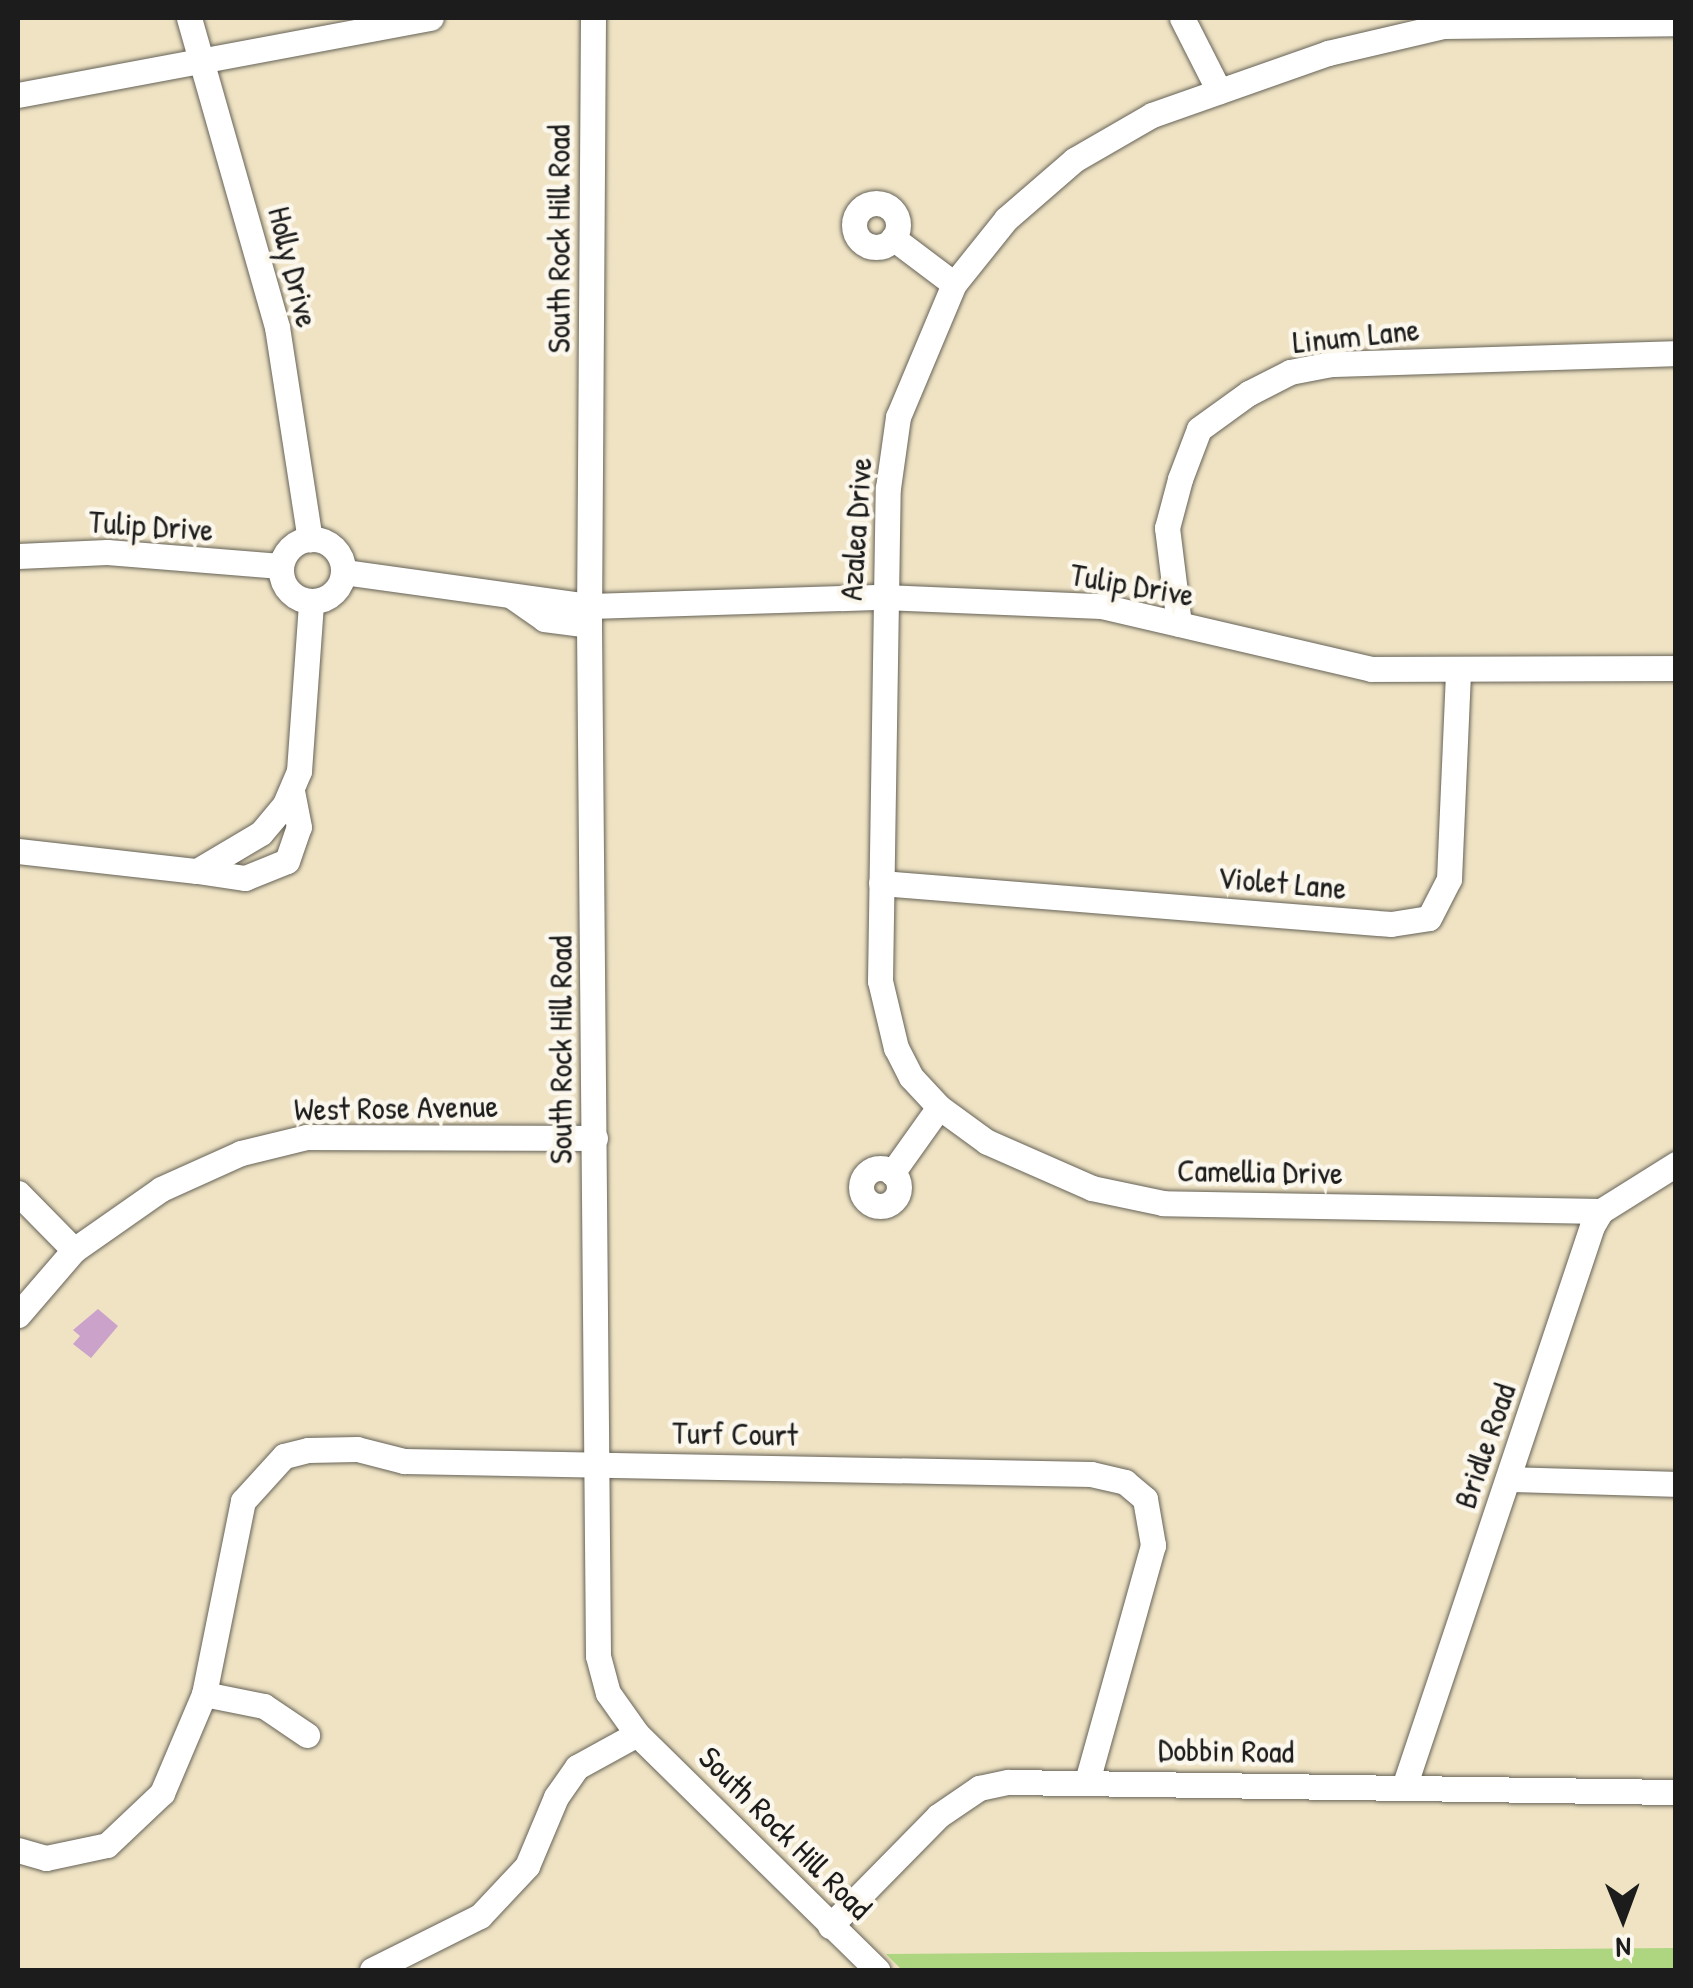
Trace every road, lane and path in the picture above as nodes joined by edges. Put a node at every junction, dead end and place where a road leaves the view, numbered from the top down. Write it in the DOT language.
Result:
graph roads {
  1 [pos="189,18"];
  2 [pos="431,18"];
  3 [pos="593,18"];
  4 [pos="1182,18"];
  5 [pos="1676,23"];
  6 [pos="205,58"];
  7 [pos="1219,91"];
  8 [pos="18,94"];
  9 [pos="894,238"];
  10 [pos="954,284"];
  11 [pos="1676,354"];
  12 [pos="310,539"];
  13 [pos="18,556"];
  14 [pos="280,566"];
  15 [pos="344,572"];
  16 [pos="883,597"];
  17 [pos="311,602"];
  18 [pos="590,616"];
  19 [pos="1179,624"];
  20 [pos="1676,668"];
  21 [pos="1458,674"];
  22 [pos="292,790"];
  23 [pos="18,851"];
  24 [pos="197,871"];
  25 [pos="881,883"];
  26 [pos="939,1108"];
  27 [pos="595,1138"];
  28 [pos="1675,1167"];
  29 [pos="892,1172"];
  30 [pos="18,1193"];
  31 [pos="1601,1211"];
  32 [pos="74,1250"];
  33 [pos="18,1315"];
  34 [pos="593,1464"];
  35 [pos="1508,1478"];
  36 [pos="1676,1484"];
  37 [pos="204,1694"];
  38 [pos="637,1734"];
  39 [pos="307,1735"];
  40 [pos="1087,1782"];
  41 [pos="1404,1786"];
  42 [pos="1676,1792"];
  43 [pos="18,1850"];
  44 [pos="830,1926"];
  45 [pos="372,1970"];
  46 [pos="877,1970"];
  1 -- 6 [label="street, Holly Drive"];
  2 -- 6 [label="street"];
  3 -- 18 [label="street, South Rock Hill Road"];
  4 -- 7 [label="street"];
  5 -- 7 [label="street, Azalea Drive"];
  6 -- 8 [label="street"];
  6 -- 12 [label="street, Holly Drive"];
  7 -- 10 [label="street, Azalea Drive"];
  9 -- 10 [label="street"];
  10 -- 16 [label="street, Azalea Drive"];
  11 -- 19 [label="street, Linum Lane"];
  12 -- 14 [label="street"];
  12 -- 15 [label="street"];
  13 -- 14 [label="street, Tulip Drive"];
  14 -- 17 [label="street"];
  15 -- 17 [label="street"];
  15 -- 18 [label="street, Tulip Drive"];
  16 -- 18 [label="street, Tulip Drive"];
  16 -- 19 [label="street, Tulip Drive"];
  16 -- 25 [label="street, Azalea Drive"];
  17 -- 22 [label="street"];
  18 -- 27 [label="street, South Rock Hill Road"];
  19 -- 21 [label="street, Tulip Drive"];
  20 -- 21 [label="street, Tulip Drive"];
  21 -- 25 [label="street, Violet Lane"];
  22 -- 24 [label="street"];
  22 -- 24 [label="street"];
  23 -- 24 [label="street"];
  25 -- 26 [label="street, Azalea Drive"];
  26 -- 29 [label="street"];
  26 -- 31 [label="street, Camellia Drive"];
  27 -- 32 [label="street, West Rose Avenue"];
  27 -- 34 [label="street, South Rock Hill Road"];
  28 -- 31 [label="street"];
  30 -- 32 [label="street"];
  31 -- 35 [label="street, Bridle Road"];
  32 -- 33 [label="street, West Rose Avenue"];
  34 -- 37 [label="street, Turf Court"];
  34 -- 38 [label="street, South Rock Hill Road"];
  34 -- 40 [label="street, Turf Court"];
  35 -- 36 [label="street"];
  35 -- 41 [label="street, Bridle Road"];
  37 -- 39 [label="street"];
  37 -- 43 [label="street, Turf Court"];
  38 -- 44 [label="street, South Rock Hill Road"];
  38 -- 45 [label="street"];
  40 -- 41 [label="street, Dobbin Road"];
  40 -- 44 [label="street, Dobbin Road"];
  41 -- 42 [label="street, Dobbin Road"];
  44 -- 46 [label="street, South Rock Hill Road"];
}
